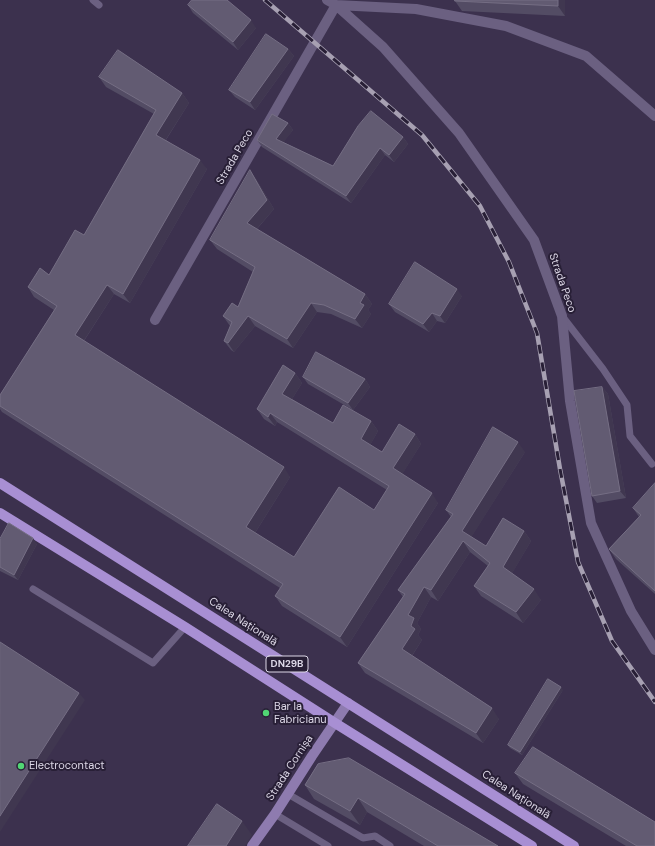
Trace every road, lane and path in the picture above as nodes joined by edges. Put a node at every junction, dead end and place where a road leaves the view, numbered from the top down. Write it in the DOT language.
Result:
graph roads {
  1 [pos="93,0"];
  2 [pos="331,2"];
  3 [pos="99,5"];
  4 [pos="655,116"];
  5 [pos="562,316"];
  6 [pos="155,320"];
  7 [pos="652,464"];
  8 [pos="0,483"];
  9 [pos="0,513"];
  10 [pos="33,589"];
  11 [pos="186,627"];
  12 [pos="655,650"];
  13 [pos="348,703"];
  14 [pos="335,723"];
  15 [pos="288,794"];
  16 [pos="275,814"];
  17 [pos="252,846"];
  18 [pos="328,846"];
  19 [pos="390,846"];
  20 [pos="532,846"];
  21 [pos="574,846"];
  1 -- 3 [label="lane"];
  2 -- 4 [label="street"];
  2 -- 5 [label="street, Strada Peco"];
  2 -- 6 [label="street, Strada Peco"];
  5 -- 7 [label="lane"];
  5 -- 12 [label="street, Strada Peco"];
  8 -- 13 [label="main road, Calea Națională / DN29B"];
  9 -- 11 [label="main road, DN29B"];
  10 -- 11 [label="lane"];
  11 -- 14 [label="main road, DN29B"];
  13 -- 14 [label="street, Strada Cornișa"];
  13 -- 21 [label="main road, Calea Națională / DN29B"];
  14 -- 15 [label="street, Strada Cornișa"];
  14 -- 20 [label="main road, DN29B"];
  15 -- 16 [label="street, Strada Cornișa"];
  15 -- 19 [label="lane"];
  16 -- 17 [label="street, Strada Cornișa"];
  16 -- 18 [label="lane"];
}
